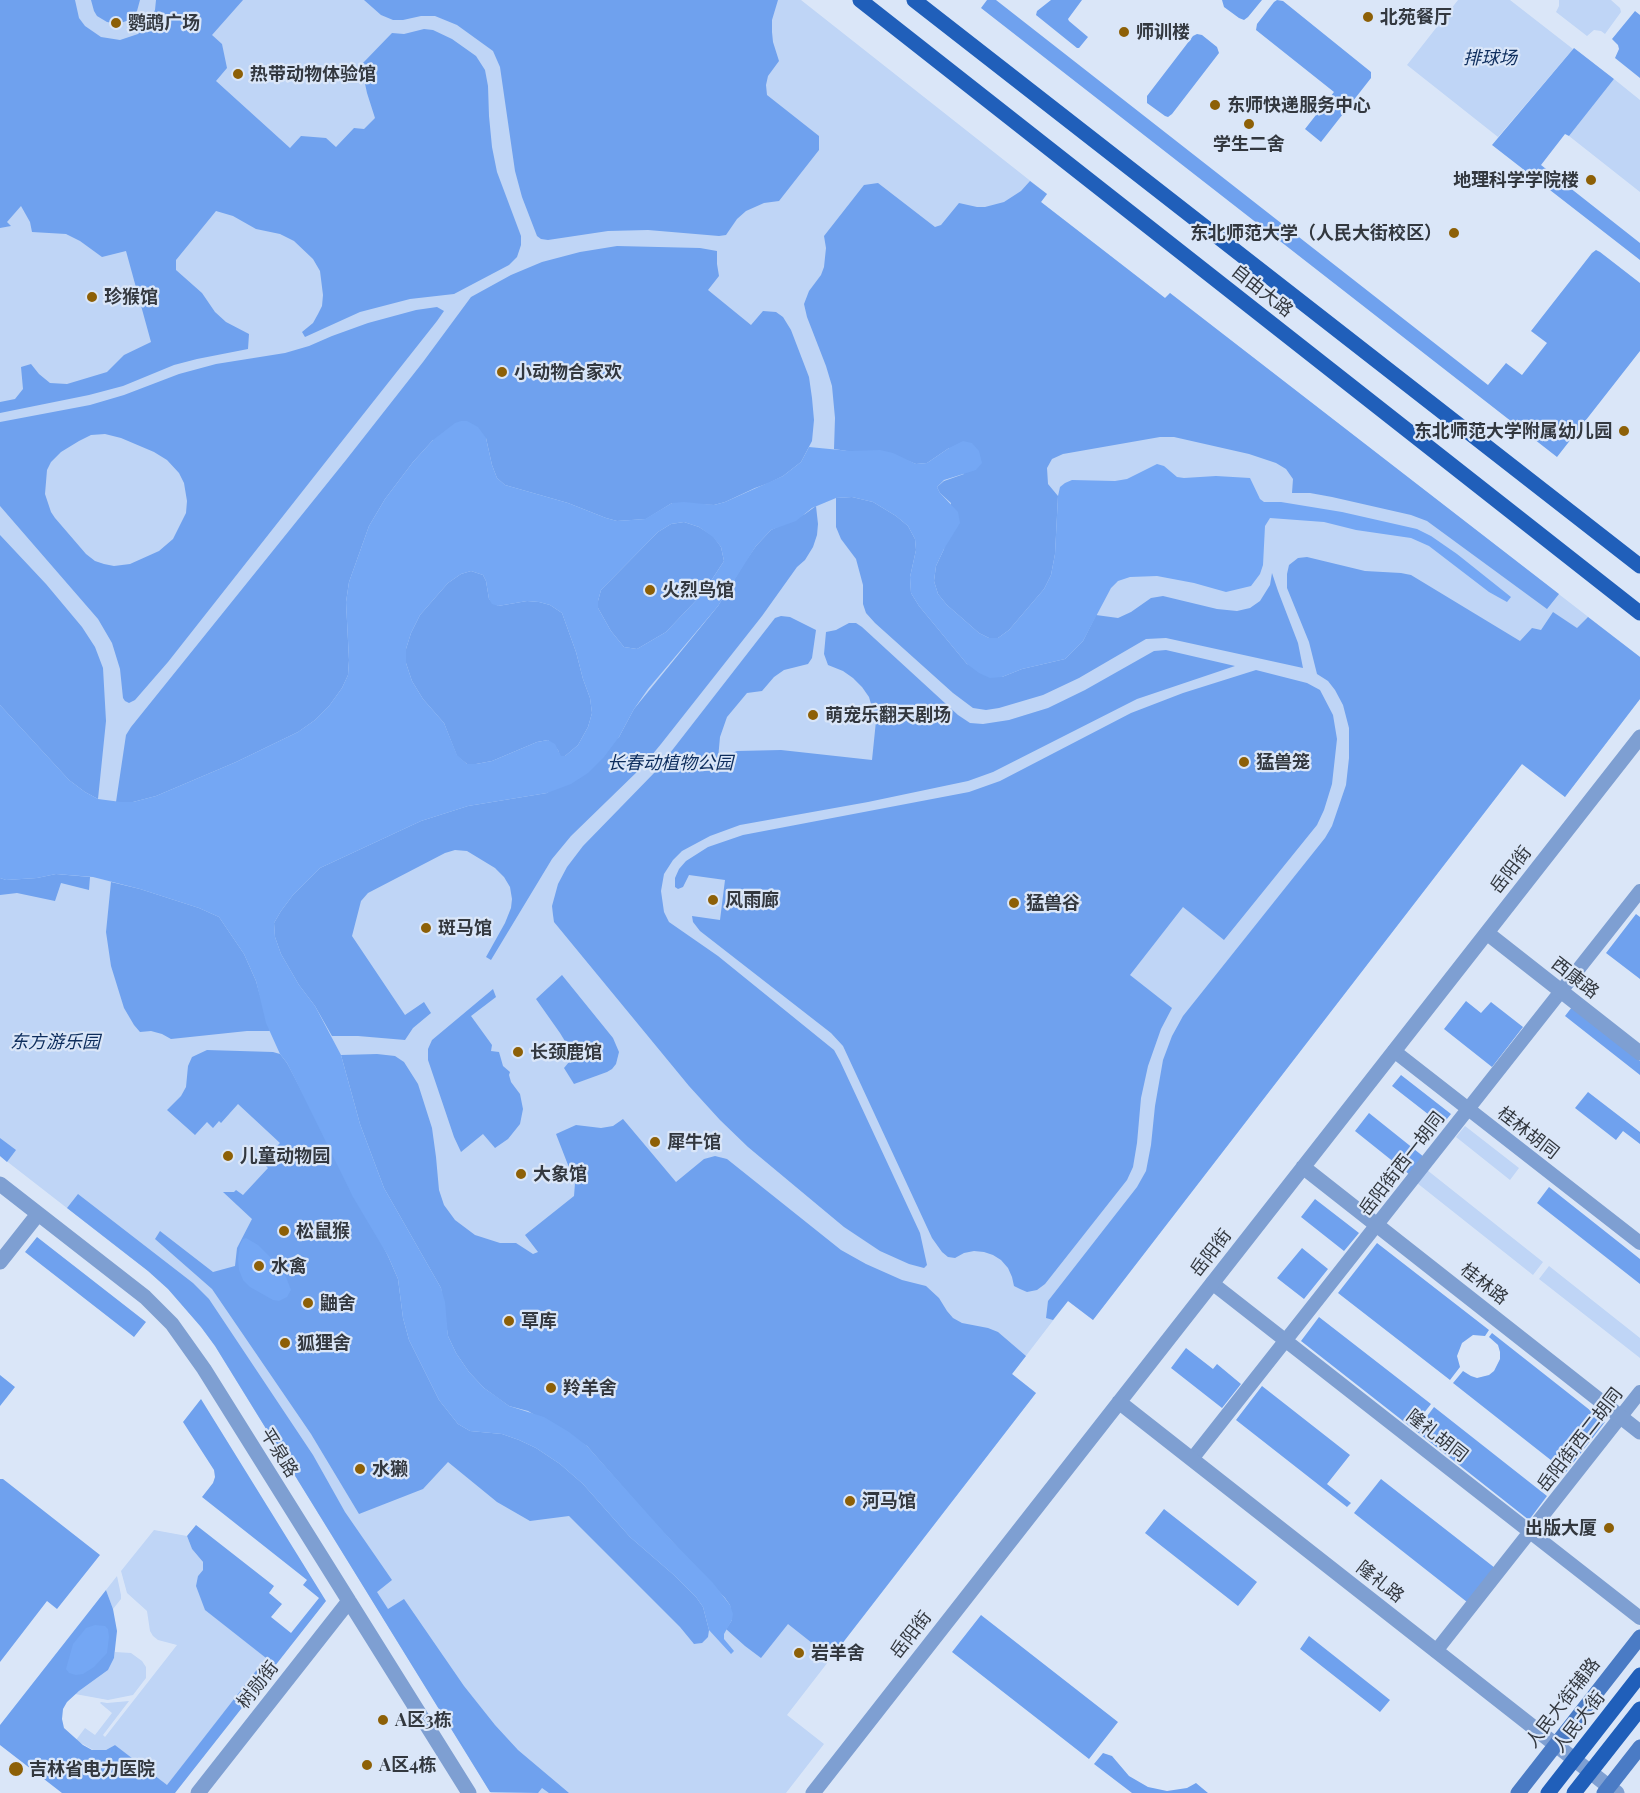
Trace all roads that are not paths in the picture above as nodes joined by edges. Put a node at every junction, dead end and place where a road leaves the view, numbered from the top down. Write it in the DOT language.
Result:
graph roads {
  1 [pos="860,0"];
  2 [pos="914,0"];
  3 [pos="1640,566"];
  4 [pos="1640,614"];
  5 [pos="1640,737"];
  6 [pos="1640,891"];
  7 [pos="1487,933"];
  8 [pos="1561,991"];
  9 [pos="1394,1051"];
  10 [pos="1640,1053"];
  11 [pos="1468,1109"];
  12 [pos="1303,1167"];
  13 [pos="0,1184"];
  14 [pos="38,1214"];
  15 [pos="1377,1225"];
  16 [pos="1640,1243"];
  17 [pos="0,1262"];
  18 [pos="1212,1283"];
  19 [pos="1285,1341"];
  20 [pos="1640,1392"];
  21 [pos="1119,1402"];
  22 [pos="1620,1417"];
  23 [pos="1640,1432"];
  24 [pos="1192,1459"];
  25 [pos="1530,1532"];
  26 [pos="349,1601"];
  27 [pos="1640,1618"];
  28 [pos="1640,1637"];
  29 [pos="1436,1651"];
  30 [pos="1640,1675"];
  31 [pos="1640,1709"];
  32 [pos="1556,1745"];
  33 [pos="1640,1747"];
  34 [pos="1574,1759"];
  35 [pos="1591,1772"];
  36 [pos="1610,1791"];
  37 [pos="198,1793"];
  38 [pos="469,1793"];
  39 [pos="813,1793"];
  40 [pos="1518,1793"];
  41 [pos="1548,1793"];
  42 [pos="1574,1793"];
  1 -- 4 [label="main road, 自由大路"];
  2 -- 3 [label="main road, 自由大路"];
  5 -- 7 [label="street, 岳阳街"];
  6 -- 8 [label="street, 岳阳街西一胡同"];
  7 -- 8 [label="street, 西康路"];
  7 -- 9 [label="street, 岳阳街"];
  8 -- 10 [label="street, 西康路"];
  8 -- 11 [label="street, 岳阳街西一胡同"];
  9 -- 11 [label="street, 桂林胡同"];
  9 -- 12 [label="street, 岳阳街"];
  11 -- 15 [label="street, 岳阳街西一胡同"];
  11 -- 16 [label="street, 桂林胡同"];
  12 -- 15 [label="street, 桂林路"];
  12 -- 18 [label="street, 岳阳街"];
  13 -- 14 [label="street, 平泉路"];
  14 -- 17 [label="street"];
  14 -- 26 [label="street, 平泉路"];
  15 -- 19 [label="street, 岳阳街西一胡同"];
  15 -- 22 [label="street, 桂林路"];
  18 -- 19 [label="street, 隆礼胡同"];
  18 -- 21 [label="street, 岳阳街"];
  19 -- 24 [label="street, 岳阳街西一胡同"];
  19 -- 25 [label="street, 隆礼胡同"];
  20 -- 22 [label="street, 岳阳街西二胡同"];
  21 -- 24 [label="street, 隆礼路"];
  21 -- 39 [label="street, 岳阳街"];
  22 -- 23 [label="street, 桂林路"];
  22 -- 25 [label="street, 岳阳街西二胡同"];
  24 -- 29 [label="street, 隆礼路"];
  25 -- 27 [label="street, 隆礼胡同"];
  25 -- 29 [label="street, 岳阳街西二胡同"];
  26 -- 37 [label="street, 树勋街"];
  26 -- 38 [label="street, 平泉路"];
  28 -- 32 [label="main road, 人民大街辅路"];
  29 -- 32 [label="street, 隆礼路"];
  30 -- 34 [label="main road, 人民大街"];
  31 -- 35 [label="main road"];
  32 -- 34 [label="street, 隆礼路"];
  32 -- 40 [label="main road, 人民大街辅路"];
  33 -- 36 [label="main road"];
  34 -- 35 [label="street, 隆礼路"];
  34 -- 41 [label="main road, 人民大街"];
  35 -- 36 [label="street, 隆礼路"];
  35 -- 42 [label="main road"];
}
